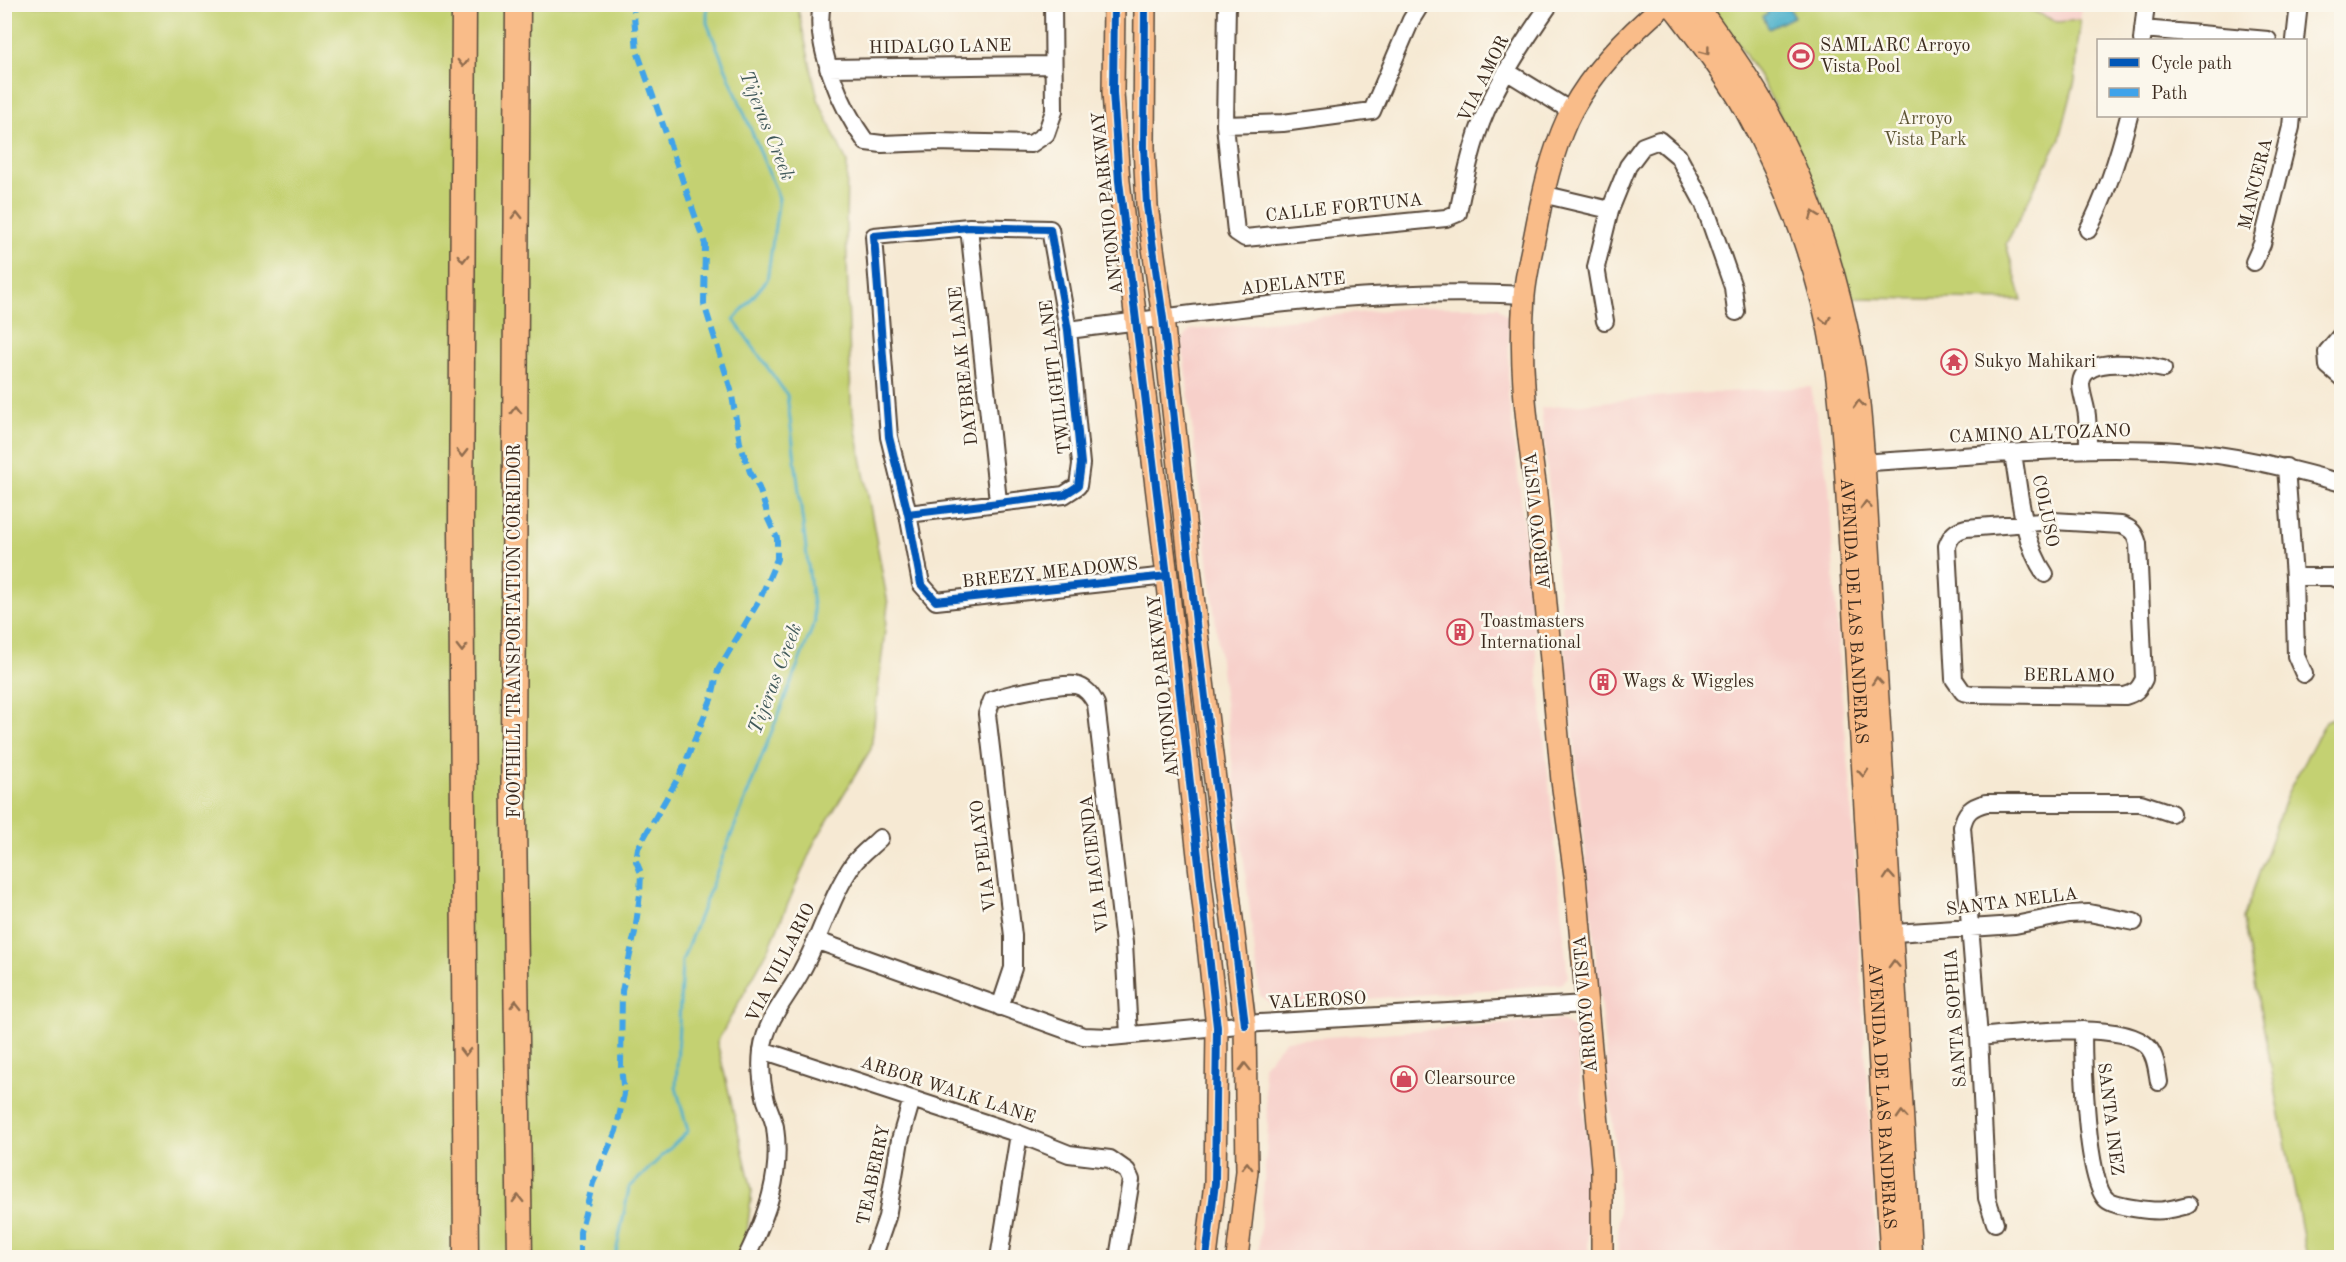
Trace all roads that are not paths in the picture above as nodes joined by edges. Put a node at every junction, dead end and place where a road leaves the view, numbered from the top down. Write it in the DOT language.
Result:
graph roads {
  1 [pos="464,4"];
  2 [pos="518,4"];
  3 [pos="822,4"];
  4 [pos="1053,4"];
  5 [pos="1114,4"];
  6 [pos="1145,4"];
  7 [pos="1227,4"];
  8 [pos="1421,4"];
  9 [pos="1550,4"];
  10 [pos="1665,4"];
  11 [pos="1671,4"];
  12 [pos="1696,4"];
  13 [pos="2146,4"];
  14 [pos="2299,4"];
  15 [pos="2142,35"];
  16 [pos="2243,39"];
  17 [pos="2295,39"];
  18 [pos="1053,65"];
  19 [pos="828,68"];
  20 [pos="1506,71"];
  21 [pos="1571,111"];
  22 [pos="2129,117"];
  23 [pos="2292,117"];
  24 [pos="1225,125"];
  25 [pos="1542,194"];
  26 [pos="1610,210"];
  27 [pos="1458,213"];
  28 [pos="969,227"];
  29 [pos="2088,230"];
  30 [pos="2254,262"];
  31 [pos="1524,295"];
  32 [pos="1736,312"];
  33 [pos="1163,318"];
  34 [pos="1605,321"];
  35 [pos="1136,322"];
  36 [pos="1068,330"];
  37 [pos="2342,334"];
  38 [pos="2163,369"];
  39 [pos="2342,378"];
  40 [pos="2088,448"];
  41 [pos="2013,454"];
  42 [pos="1854,463"];
  43 [pos="2286,467"];
  44 [pos="2342,483"];
  45 [pos="998,501"];
  46 [pos="908,514"];
  47 [pos="2025,522"];
  48 [pos="2045,574"];
  49 [pos="1167,576"];
  50 [pos="2294,577"];
  51 [pos="2342,581"];
  52 [pos="2304,674"];
  53 [pos="992,700"];
  54 [pos="2171,813"];
  55 [pos="880,838"];
  56 [pos="2134,921"];
  57 [pos="1969,928"];
  58 [pos="1883,934"];
  59 [pos="816,940"];
  60 [pos="1586,1004"];
  61 [pos="1000,1006"];
  62 [pos="1245,1025"];
  63 [pos="1216,1027"];
  64 [pos="2083,1030"];
  65 [pos="1129,1035"];
  66 [pos="1979,1037"];
  67 [pos="762,1050"];
  68 [pos="2159,1082"];
  69 [pos="912,1099"];
  70 [pos="1884,1129"];
  71 [pos="1019,1134"];
  72 [pos="2188,1205"];
  73 [pos="1995,1223"];
  74 [pos="466,1257"];
  75 [pos="520,1257"];
  76 [pos="746,1257"];
  77 [pos="873,1257"];
  78 [pos="999,1257"];
  79 [pos="1118,1257"];
  80 [pos="1206,1257"];
  81 [pos="1237,1257"];
  82 [pos="1602,1257"];
  83 [pos="1891,1257"];
  84 [pos="1902,1257"];
  85 [pos="1911,1257"];
  1 -- 74 [label="highway, one-way"];
  75 -- 2 [label="highway, FOOTHILL TRANSPORTATION CORRIDOR, one-way"];
  3 -- 19 [label="street"];
  4 -- 18 [label="street"];
  5 -- 35 [label="main road, ANTONIO PARKWAY"];
  6 -- 33 [label="main road"];
  7 -- 24 [label="street"];
  8 -- 24 [label="street"];
  9 -- 20 [label="street, VIA AMOR"];
  10 -- 21 [label="main road, ARROYO VISTA"];
  11 -- 42 [label="main road, AVENIDA DE LAS BANDERAS, one-way"];
  42 -- 12 [label="main road, AVENIDA DE LAS BANDERAS, one-way"];
  13 -- 15 [label="street"];
  14 -- 17 [label="street"];
  15 -- 16 [label="street"];
  18 -- 19 [label="street, HIDALGO LANE"];
  18 -- 19 [label="street"];
  20 -- 21 [label="street"];
  20 -- 27 [label="street, VIA AMOR"];
  21 -- 25 [label="main road, ARROYO VISTA"];
  22 -- 29 [label="street"];
  23 -- 30 [label="street, MANCERA"];
  24 -- 27 [label="street, CALLE FORTUNA"];
  25 -- 26 [label="street"];
  25 -- 31 [label="main road, ARROYO VISTA"];
  26 -- 32 [label="street"];
  26 -- 34 [label="street"];
  28 -- 36 [label="street, TWILIGHT LANE"];
  28 -- 45 [label="street, DAYBREAK LANE"];
  28 -- 46 [label="street"];
  31 -- 33 [label="street, ADELANTE"];
  31 -- 60 [label="main road, ARROYO VISTA"];
  33 -- 35 [label="street, ADELANTE"];
  33 -- 62 [label="main road"];
  35 -- 36 [label="street, ADELANTE"];
  35 -- 49 [label="main road, ANTONIO PARKWAY"];
  36 -- 45 [label="street, TWILIGHT LANE"];
  37 -- 39 [label="street"];
  38 -- 40 [label="street"];
  40 -- 41 [label="street, CAMINO ALTOZANO"];
  40 -- 43 [label="street, CAMINO ALTOZANO"];
  41 -- 42 [label="street, CAMINO ALTOZANO"];
  41 -- 47 [label="street, COLUSO"];
  42 -- 58 [label="main road, AVENIDA DE LAS BANDERAS"];
  43 -- 44 [label="street, CAMINO ALTOZANO"];
  43 -- 50 [label="street"];
  45 -- 46 [label="street"];
  46 -- 49 [label="street, BREEZY MEADOWS"];
  47 -- 47 [label="street, BERLAMO"];
  47 -- 48 [label="street, COLUSO"];
  49 -- 63 [label="main road, ANTONIO PARKWAY"];
  50 -- 51 [label="street"];
  50 -- 52 [label="street"];
  53 -- 61 [label="street, VIA PELAYO"];
  53 -- 65 [label="street, VIA HACIENDA"];
  54 -- 57 [label="street, SANTA SOPHIA"];
  55 -- 59 [label="street, VIA VILLARIO"];
  56 -- 57 [label="street, SANTA NELLA"];
  57 -- 58 [label="street, SANTA NELLA"];
  57 -- 66 [label="street, SANTA SOPHIA"];
  58 -- 70 [label="main road, AVENIDA DE LAS BANDERAS"];
  85 -- 58 [label="main road, AVENIDA DE LAS BANDERAS, one-way"];
  59 -- 61 [label="street, VALEROSO"];
  59 -- 67 [label="street, VIA VILLARIO"];
  60 -- 62 [label="street, VALEROSO"];
  60 -- 82 [label="main road, ARROYO VISTA"];
  61 -- 65 [label="street, VALEROSO"];
  62 -- 63 [label="street, VALEROSO"];
  81 -- 62 [label="main road, one-way"];
  63 -- 65 [label="street, VALEROSO"];
  63 -- 80 [label="main road, ANTONIO PARKWAY"];
  64 -- 66 [label="street"];
  64 -- 68 [label="street"];
  64 -- 72 [label="street, SANTA INEZ"];
  66 -- 73 [label="street, SANTA SOPHIA"];
  67 -- 69 [label="street, ARBOR WALK LANE"];
  67 -- 76 [label="street, VIA VILLARIO"];
  69 -- 71 [label="street, ARBOR WALK LANE"];
  69 -- 77 [label="street, TEABERRY"];
  70 -- 83 [label="main road, AVENIDA DE LAS BANDERAS"];
  70 -- 84 [label="main road"];
  71 -- 78 [label="street"];
  71 -- 79 [label="street, ARBOR WALK LANE"];
}
